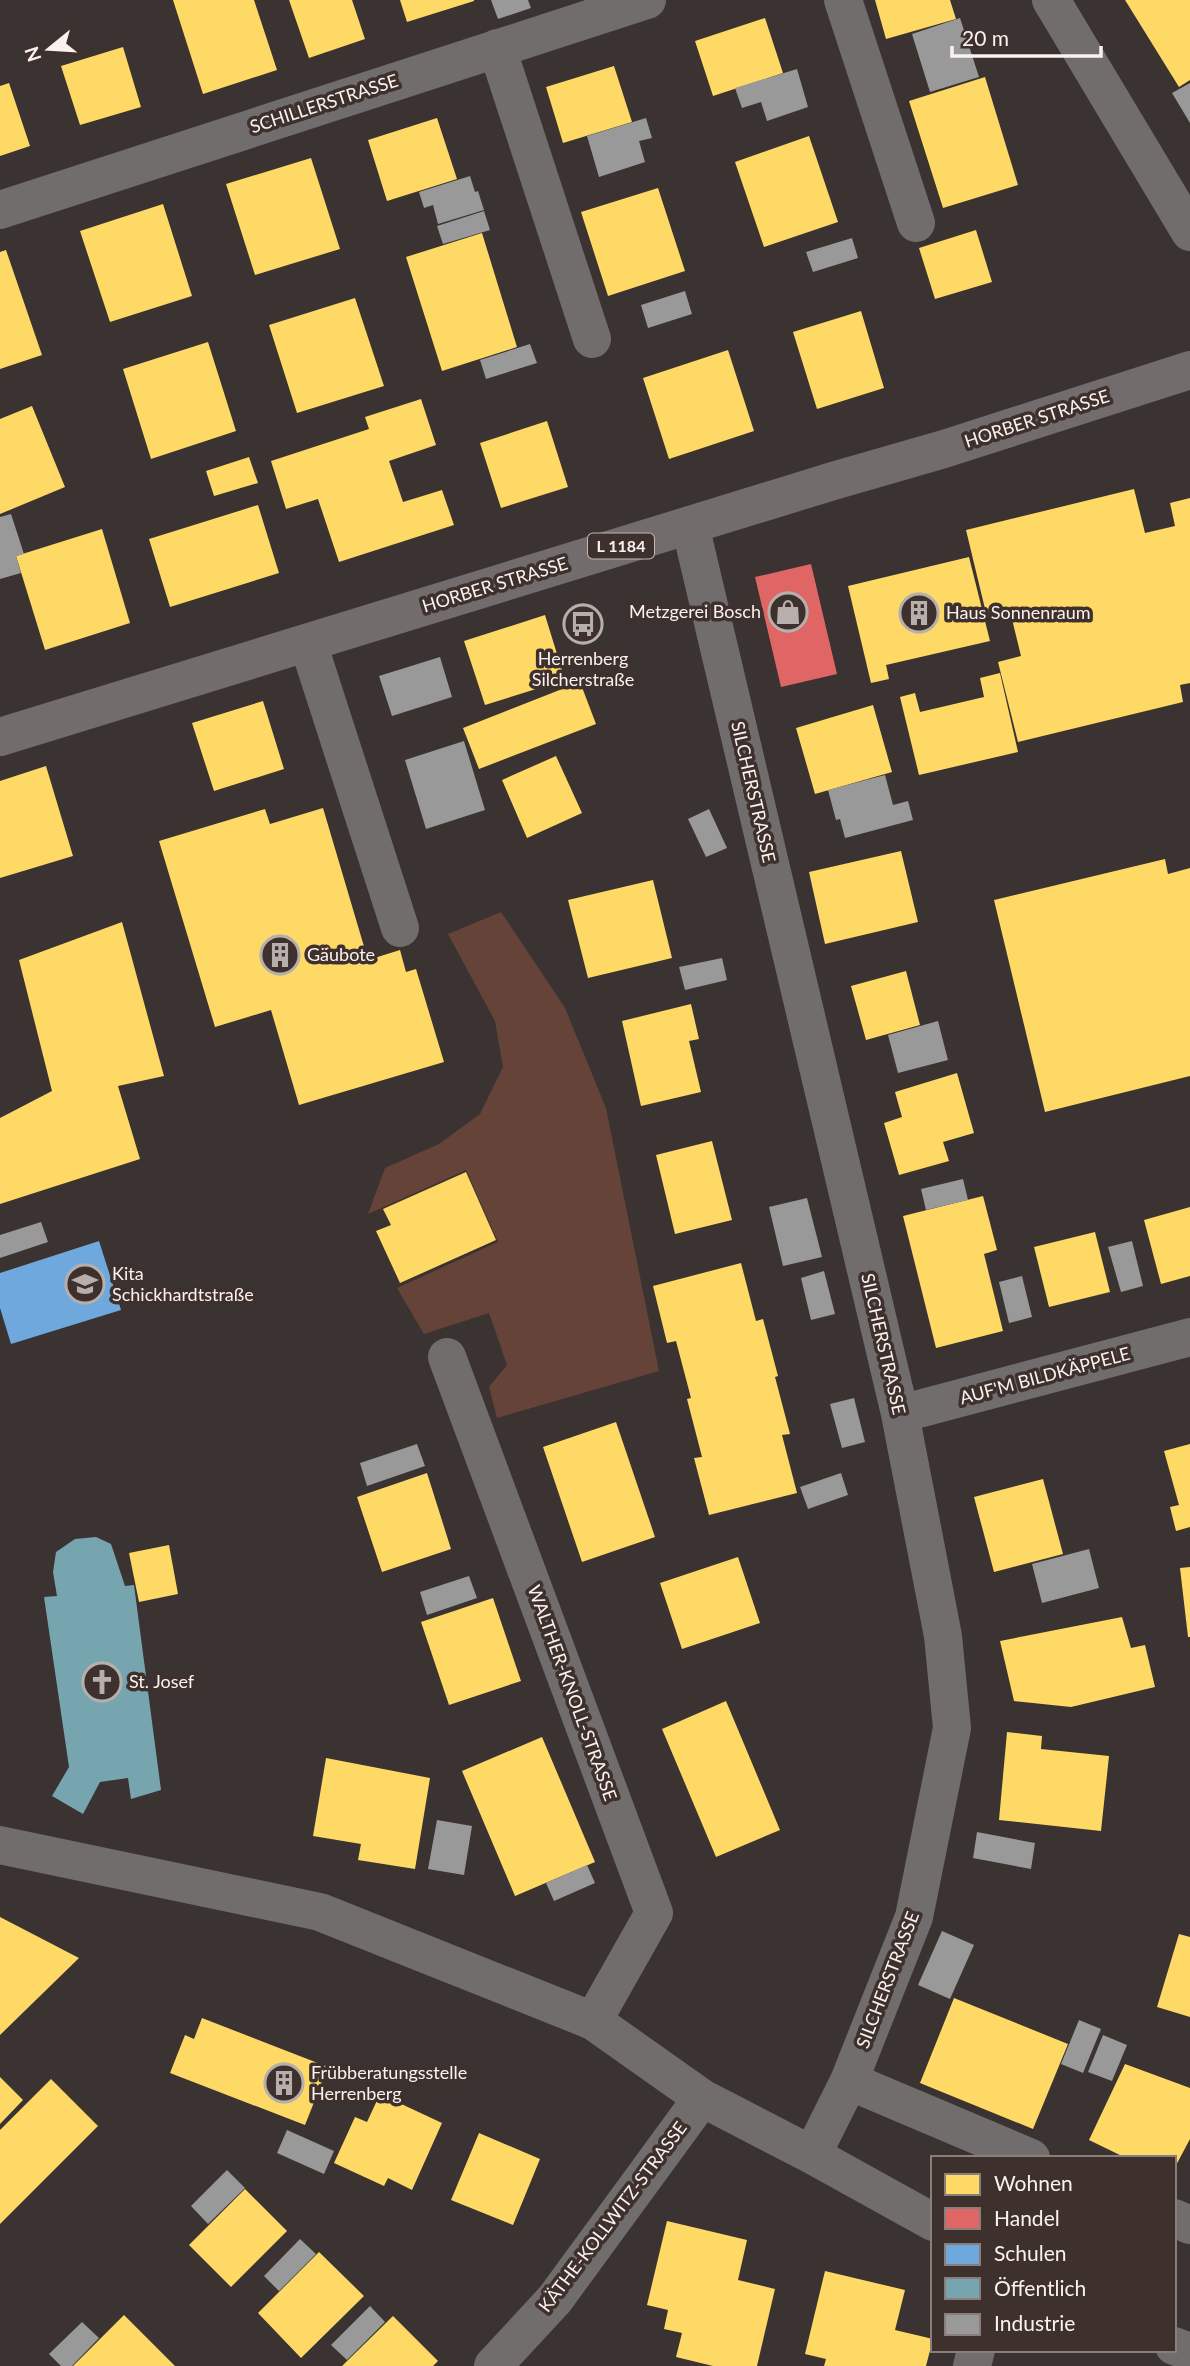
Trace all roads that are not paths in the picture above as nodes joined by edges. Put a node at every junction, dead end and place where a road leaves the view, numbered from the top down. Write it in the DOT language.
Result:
graph roads {
  1 [pos="648,0"];
  2 [pos="843,0"];
  3 [pos="1051,0"];
  4 [pos="497,48"];
  5 [pos="0,210"];
  6 [pos="916,223"];
  7 [pos="1190,232"];
  8 [pos="592,339"];
  9 [pos="1190,370"];
  10 [pos="690,525"];
  11 [pos="308,643"];
  12 [pos="0,735"];
  13 [pos="400,929"];
  14 [pos="1190,1337"];
  15 [pos="447,1357"];
  16 [pos="900,1414"];
  17 [pos="0,1845"];
  18 [pos="593,2021"];
  19 [pos="849,2081"];
  20 [pos="702,2098"];
  21 [pos="812,2155"];
  22 [pos="1026,2156"];
  23 [pos="931,2221"];
  24 [pos="493,2366"];
  1 -- 4 [label="street, SCHILLERSTRASSE"];
  2 -- 6 [label="street"];
  3 -- 7 [label="street"];
  4 -- 5 [label="street, SCHILLERSTRASSE"];
  4 -- 8 [label="street"];
  9 -- 10 [label="main road, HORBER STRASSE / L 1184"];
  10 -- 11 [label="main road, HORBER STRASSE / L 1184"];
  10 -- 16 [label="street, SILCHERSTRASSE"];
  11 -- 12 [label="main road, HORBER STRASSE / L 1184"];
  11 -- 13 [label="street"];
  14 -- 16 [label="street, AUF'M BILDKÄPPELE"];
  15 -- 18 [label="street, WALTHER-KNOLL-STRASSE"];
  16 -- 19 [label="street, SILCHERSTRASSE"];
  17 -- 18 [label="street"];
  18 -- 20 [label="street"];
  19 -- 21 [label="street, SILCHERSTRASSE"];
  19 -- 22 [label="street"];
  20 -- 21 [label="street"];
  20 -- 24 [label="street, KÄTHE-KOLLWITZ-STRASSE"];
  21 -- 23 [label="street"];
}
